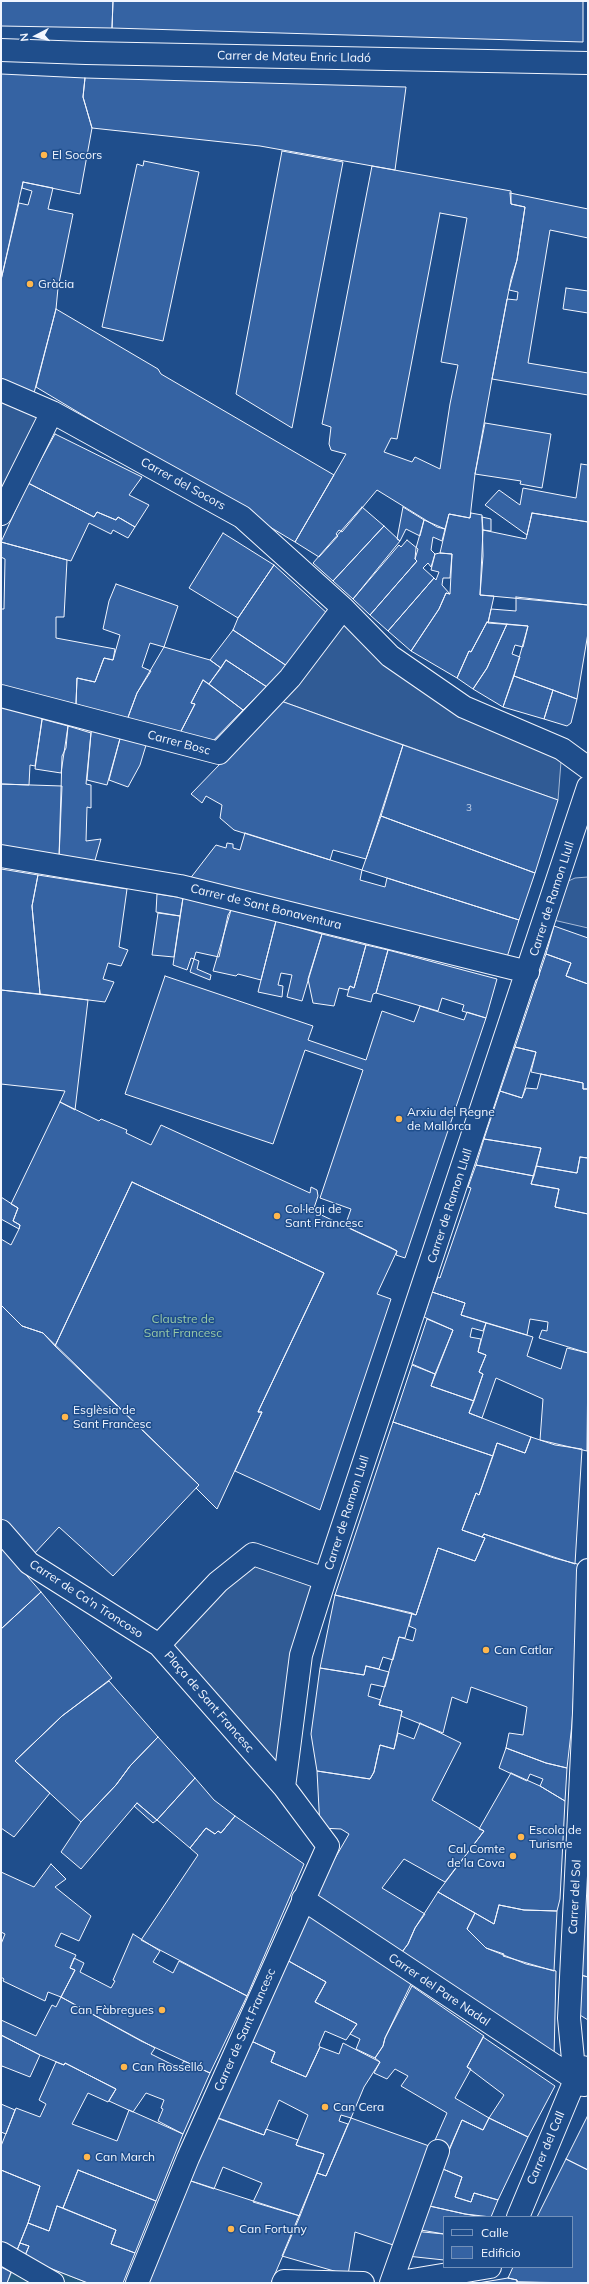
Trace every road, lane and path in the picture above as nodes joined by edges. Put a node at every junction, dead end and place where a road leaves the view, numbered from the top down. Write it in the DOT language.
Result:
graph roads {
  1 [pos="1,50"];
  2 [pos="588,63"];
  3 [pos="1,390"];
  4 [pos="52,412"];
  5 [pos="1,514"];
  6 [pos="343,608"];
  7 [pos="1,696"];
  8 [pos="588,768"];
  9 [pos="588,787"];
  10 [pos="1,856"];
  11 [pos="528,972"];
  12 [pos="1,1531"];
  13 [pos="588,1570"];
  14 [pos="325,1579"];
  15 [pos="159,1645"];
  16 [pos="284,1787"];
  17 [pos="303,1899"];
  18 [pos="588,2060"];
  19 [pos="581,2083"];
  20 [pos="438,2151"];
  21 [pos="518,2216"];
  22 [pos="1,2253"];
  23 [pos="484,2268"];
  24 [pos="53,2283"];
  25 [pos="137,2283"];
  26 [pos="283,2283"];
  27 [pos="363,2283"];
  28 [pos="391,2283"];
  29 [pos="394,2283"];
  1 -- 2 [label="street, Carrer de Mateu Enric Lladó"];
  3 -- 4 [label="street, Carrer del Socors"];
  4 -- 5 [label="street"];
  4 -- 6 [label="street, Carrer del Socors"];
  6 -- 7 [label="street, Carrer Bosc"];
  6 -- 8 [label="street, Carrer del Socors"];
  9 -- 11 [label="street, Carrer de Ramon Llull"];
  10 -- 11 [label="street, Carrer de Sant Bonaventura"];
  11 -- 14 [label="street, Carrer de Ramon Llull"];
  12 -- 15 [label="street, Carrer de Ca'n Troncoso"];
  13 -- 19 [label="street, Carrer del Sol"];
  14 -- 15 [label="street, Plaça de Sant Francesc"];
  14 -- 16 [label="street"];
  15 -- 16 [label="street, Plaça de Sant Francesc"];
  16 -- 17 [label="street, Carrer de Sant Francesc"];
  17 -- 19 [label="street, Carrer del Pare Nadal"];
  17 -- 25 [label="street, Carrer de Sant Francesc"];
  18 -- 19 [label="street, Carrer del Call"];
  19 -- 21 [label="street, Carrer del Call"];
  20 -- 28 [label="street"];
  22 -- 24 [label="street"];
  23 -- 29 [label="street"];
  26 -- 27 [label="street"];
}
